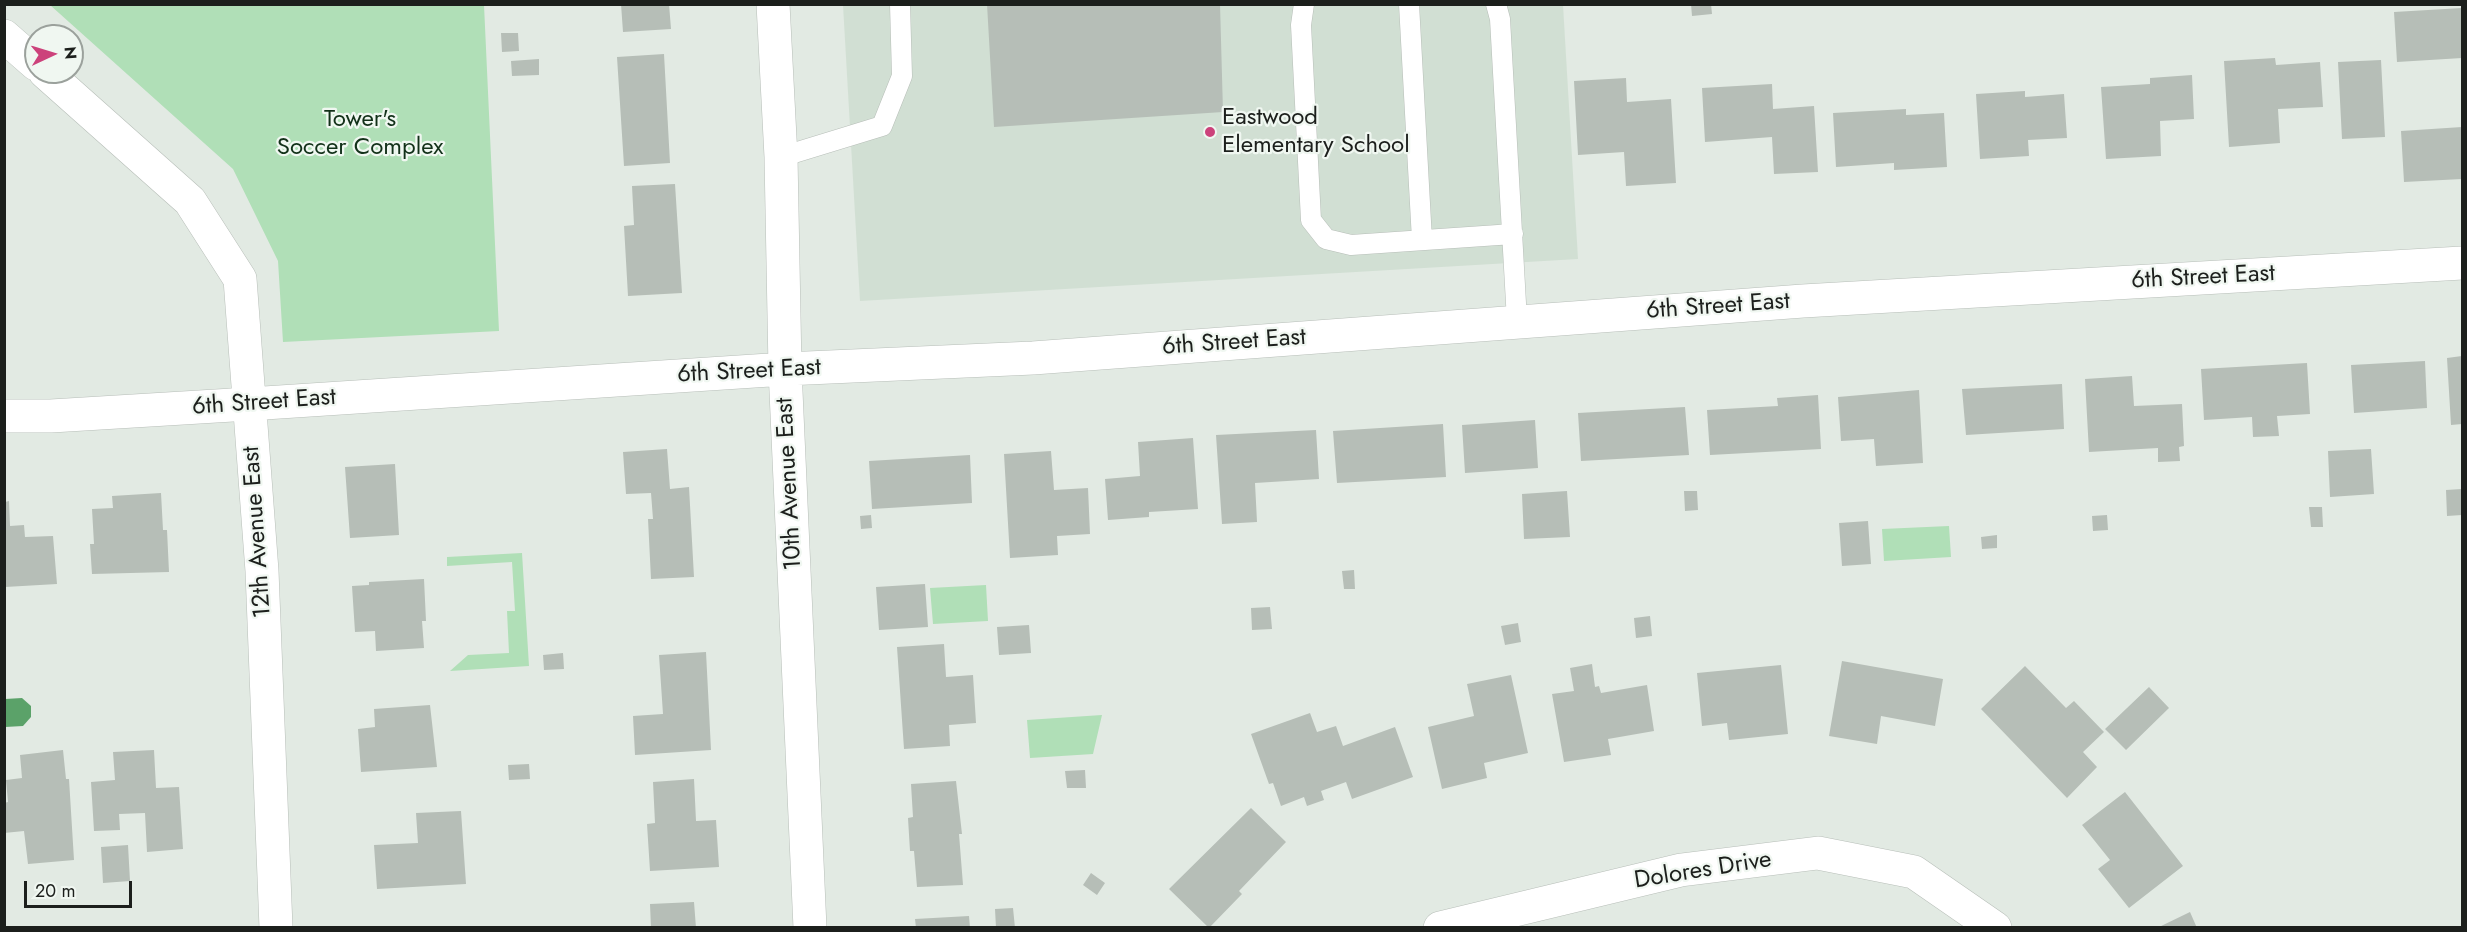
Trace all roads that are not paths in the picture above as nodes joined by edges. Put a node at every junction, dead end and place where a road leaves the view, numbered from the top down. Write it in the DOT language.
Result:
graph roads {
  1 [pos="773,4"];
  2 [pos="900,4"];
  3 [pos="1304,4"];
  4 [pos="1409,4"];
  5 [pos="1496,4"];
  6 [pos="4,36"];
  7 [pos="24,54"];
  8 [pos="58,84"];
  9 [pos="781,157"];
  10 [pos="1512,234"];
  11 [pos="1422,240"];
  12 [pos="2463,263"];
  13 [pos="1517,321"];
  14 [pos="785,369"];
  15 [pos="249,404"];
  16 [pos="4,416"];
  17 [pos="276,927"];
  18 [pos="810,927"];
  19 [pos="1440,927"];
  20 [pos="1995,927"];
  1 -- 9 [label="street, 10th Avenue East"];
  2 -- 9 [label="lane"];
  3 -- 11 [label="lane"];
  4 -- 11 [label="lane"];
  5 -- 10 [label="lane"];
  6 -- 7 [label="street"];
  8 -- 15 [label="street, 12th Avenue East"];
  9 -- 14 [label="street, 10th Avenue East"];
  10 -- 11 [label="lane"];
  10 -- 13 [label="lane"];
  12 -- 13 [label="street, 6th Street East"];
  13 -- 14 [label="street, 6th Street East"];
  14 -- 15 [label="street, 6th Street East"];
  14 -- 18 [label="street, 10th Avenue East"];
  15 -- 16 [label="street, 6th Street East"];
  15 -- 17 [label="street, 12th Avenue East"];
  19 -- 20 [label="street, Dolores Drive"];
}
